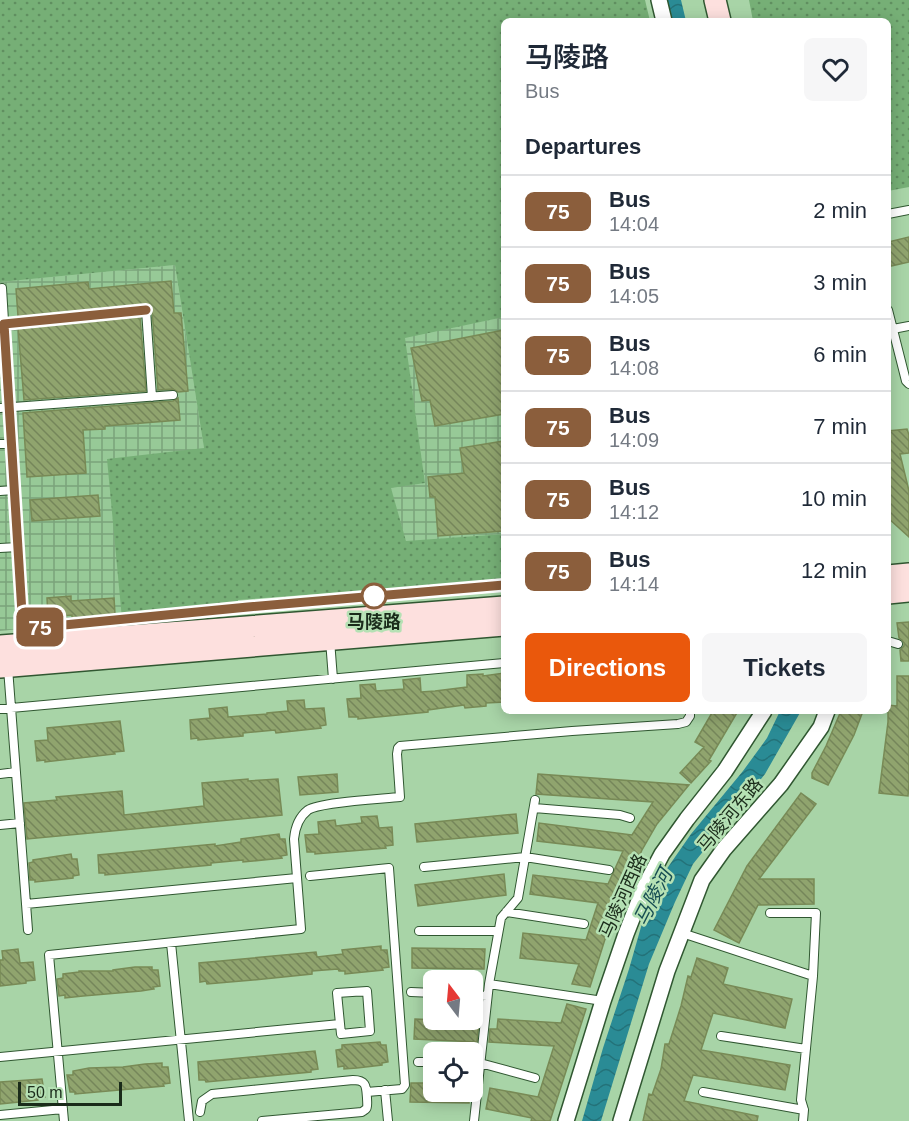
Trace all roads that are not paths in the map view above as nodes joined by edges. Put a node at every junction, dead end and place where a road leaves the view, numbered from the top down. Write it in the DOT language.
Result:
graph roads {
  1 [pos="659,0"];
  2 [pos="715,0"];
  3 [pos="663,18"];
  4 [pos="719,18"];
  5 [pos="909,210"];
  6 [pos="891,213"];
  7 [pos="2,288"];
  8 [pos="891,321"];
  9 [pos="2,324"];
  10 [pos="909,326"];
  11 [pos="893,329"];
  12 [pos="909,384"];
  13 [pos="173,395"];
  14 [pos="152,397"];
  15 [pos="0,408"];
  16 [pos="9,408"];
  17 [pos="0,444"];
  18 [pos="11,444"];
  19 [pos="14,490"];
  20 [pos="0,491"];
  21 [pos="18,547"];
  22 [pos="0,548"];
  23 [pos="501,585"];
  24 [pos="501,607"];
  25 [pos="501,624"];
  26 [pos="329,630"];
  27 [pos="891,641"];
  28 [pos="898,644"];
  29 [pos="10,650"];
  30 [pos="501,663"];
  31 [pos="333,679"];
  32 [pos="11,708"];
  33 [pos="0,709"];
  34 [pos="690,714"];
  35 [pos="762,714"];
  36 [pos="826,714"];
  37 [pos="16,772"];
  38 [pos="0,774"];
  39 [pos="630,818"];
  40 [pos="20,823"];
  41 [pos="0,825"];
  42 [pos="525,857"];
  43 [pos="424,867"];
  44 [pos="609,870"];
  45 [pos="310,876"];
  46 [pos="297,878"];
  47 [pos="26,904"];
  48 [pos="506,912"];
  49 [pos="770,913"];
  50 [pos="584,924"];
  51 [pos="28,930"];
  52 [pos="419,931"];
  53 [pos="498,931"];
  54 [pos="681,933"];
  55 [pos="171,943"];
  56 [pos="813,976"];
  57 [pos="489,984"];
  58 [pos="411,992"];
  59 [pos="423,993"];
  60 [pos="483,996"];
  61 [pos="487,996"];
  62 [pos="603,1001"];
  63 [pos="340,1024"];
  64 [pos="721,1036"];
  65 [pos="479,1042"];
  66 [pos="806,1049"];
  67 [pos="58,1052"];
  68 [pos="0,1057"];
  69 [pos="418,1062"];
  70 [pos="423,1062"];
  71 [pos="483,1065"];
  72 [pos="535,1078"];
  73 [pos="385,1090"];
  74 [pos="367,1092"];
  75 [pos="703,1092"];
  76 [pos="475,1102"];
  77 [pos="63,1109"];
  78 [pos="804,1110"];
  79 [pos="200,1112"];
  80 [pos="0,1115"];
  81 [pos="64,1121"];
  82 [pos="189,1121"];
  83 [pos="262,1121"];
  84 [pos="387,1121"];
  85 [pos="474,1121"];
  86 [pos="566,1121"];
  87 [pos="621,1121"];
  88 [pos="803,1121"];
  1 -- 3 [label="street"];
  2 -- 4 [label="street"];
  5 -- 6 [label="lane"];
  7 -- 9 [label="lane"];
  8 -- 11 [label="lane"];
  9 -- 14 [label="lane"];
  9 -- 16 [label="lane"];
  10 -- 11 [label="lane"];
  11 -- 12 [label="lane"];
  13 -- 14 [label="lane"];
  14 -- 16 [label="lane"];
  15 -- 16 [label="lane"];
  16 -- 18 [label="lane"];
  17 -- 18 [label="lane"];
  18 -- 19 [label="lane"];
  19 -- 20 [label="lane"];
  19 -- 21 [label="lane"];
  21 -- 22 [label="lane"];
  21 -- 29 [label="lane"];
  23 -- 29 [label="lane"];
  24 -- 26 [label="street"];
  25 -- 26 [label="street"];
  26 -- 29 [label="street"];
  26 -- 31 [label="lane"];
  27 -- 28 [label="lane"];
  29 -- 32 [label="lane"];
  30 -- 31 [label="lane"];
  31 -- 32 [label="lane"];
  32 -- 33 [label="lane"];
  32 -- 37 [label="lane"];
  34 -- 46 [label="lane"];
  35 -- 62 [label="street, 马陵河西路"];
  36 -- 54 [label="street, 马陵河东路"];
  37 -- 38 [label="lane"];
  37 -- 40 [label="lane"];
  39 -- 42 [label="lane"];
  40 -- 41 [label="lane"];
  40 -- 47 [label="lane"];
  42 -- 43 [label="lane"];
  42 -- 44 [label="lane"];
  42 -- 48 [label="lane"];
  45 -- 73 [label="lane"];
  46 -- 47 [label="lane"];
  46 -- 55 [label="lane"];
  47 -- 51 [label="lane"];
  48 -- 50 [label="lane"];
  48 -- 53 [label="lane"];
  49 -- 56 [label="lane"];
  52 -- 53 [label="lane"];
  53 -- 57 [label="lane"];
  54 -- 56 [label="lane"];
  54 -- 87 [label="street, 马陵河东路"];
  55 -- 67 [label="lane"];
  55 -- 82 [label="lane"];
  56 -- 66 [label="lane"];
  57 -- 61 [label="lane"];
  57 -- 62 [label="lane"];
  58 -- 59 [label="lane"];
  60 -- 61 [label="lane"];
  61 -- 65 [label="lane"];
  62 -- 86 [label="street, 马陵河西路"];
  63 -- 63 [label="lane"];
  63 -- 67 [label="lane"];
  64 -- 66 [label="lane"];
  66 -- 78 [label="lane"];
  67 -- 68 [label="lane"];
  67 -- 77 [label="lane"];
  69 -- 70 [label="lane"];
  71 -- 72 [label="lane"];
  73 -- 74 [label="lane"];
  73 -- 84 [label="lane"];
  74 -- 79 [label="lane"];
  74 -- 83 [label="lane"];
  75 -- 78 [label="lane"];
  76 -- 85 [label="lane"];
  77 -- 80 [label="lane"];
  77 -- 81 [label="lane"];
  78 -- 88 [label="lane"];
}
